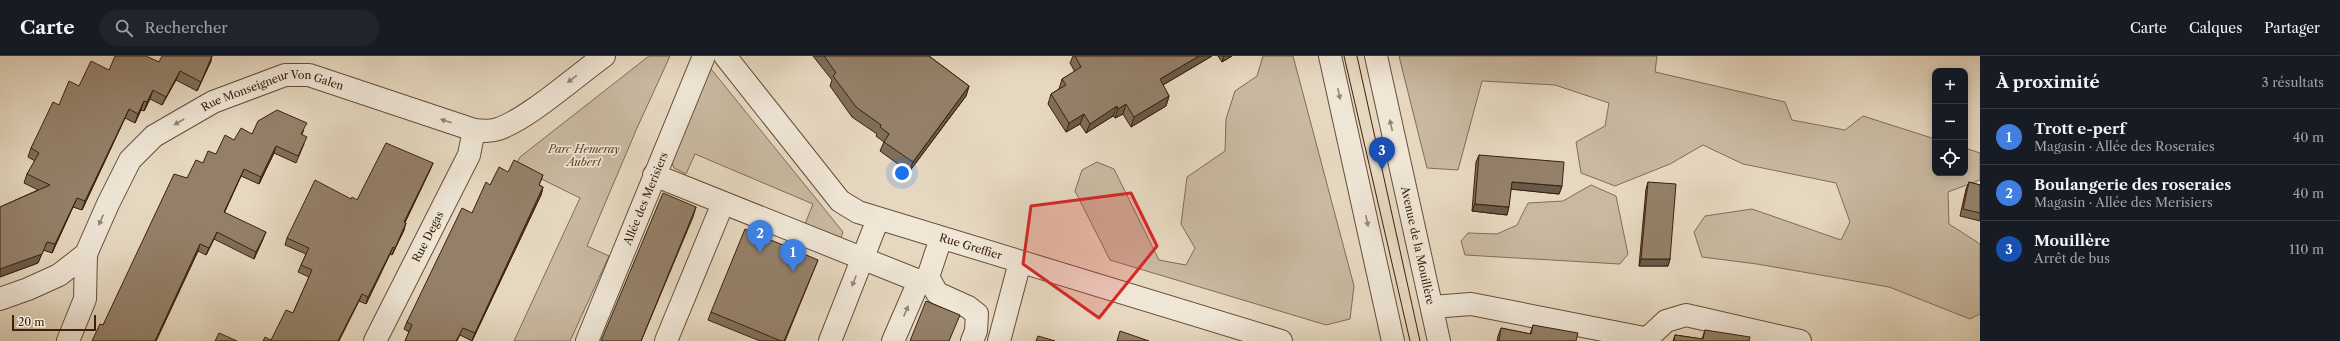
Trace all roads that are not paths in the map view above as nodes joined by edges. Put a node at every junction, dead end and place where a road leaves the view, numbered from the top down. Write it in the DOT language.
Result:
graph roads {
  1 [pos="604,56"];
  2 [pos="704,56"];
  3 [pos="725,56"];
  4 [pos="1330,56"];
  5 [pos="1376,56"];
  6 [pos="474,130"];
  7 [pos="654,175"];
  8 [pos="723,203"];
  9 [pos="878,219"];
  10 [pos="941,238"];
  11 [pos="86,254"];
  12 [pos="864,259"];
  13 [pos="1020,262"];
  14 [pos="923,279"];
  15 [pos="0,299"];
  16 [pos="1432,307"];
  17 [pos="68,341"];
  18 [pos="375,341"];
  19 [pos="587,341"];
  20 [pos="666,341"];
  21 [pos="830,341"];
  22 [pos="893,341"];
  23 [pos="972,341"];
  24 [pos="999,341"];
  25 [pos="1281,341"];
  26 [pos="1393,341"];
  27 [pos="1439,341"];
  28 [pos="1800,341"];
  1 -- 6 [label="street, Rue Monseigneur Von Galen, one-way"];
  2 -- 7 [label="street, Allée des Merisiers"];
  3 -- 9 [label="street, Rue Greffier"];
  4 -- 26 [label="street, one-way"];
  16 -- 5 [label="street, Avenue de la Mouillère, one-way"];
  6 -- 11 [label="street, Rue Monseigneur Von Galen, one-way"];
  6 -- 18 [label="street, Rue Degas"];
  7 -- 8 [label="street"];
  7 -- 19 [label="street, Allée des Merisiers"];
  8 -- 12 [label="street"];
  8 -- 20 [label="street"];
  9 -- 10 [label="street, Rue Greffier"];
  9 -- 12 [label="street"];
  10 -- 13 [label="street, Rue Greffier"];
  10 -- 14 [label="street"];
  11 -- 15 [label="street, Rue Monseigneur Von Galen"];
  11 -- 17 [label="street"];
  12 -- 14 [label="street"];
  12 -- 21 [label="street, one-way"];
  13 -- 24 [label="street"];
  13 -- 25 [label="street, Rue Greffier"];
  22 -- 14 [label="street, one-way"];
  14 -- 23 [label="street"];
  16 -- 27 [label="street, Avenue de la Mouillère"];
  16 -- 28 [label="street"];
}
